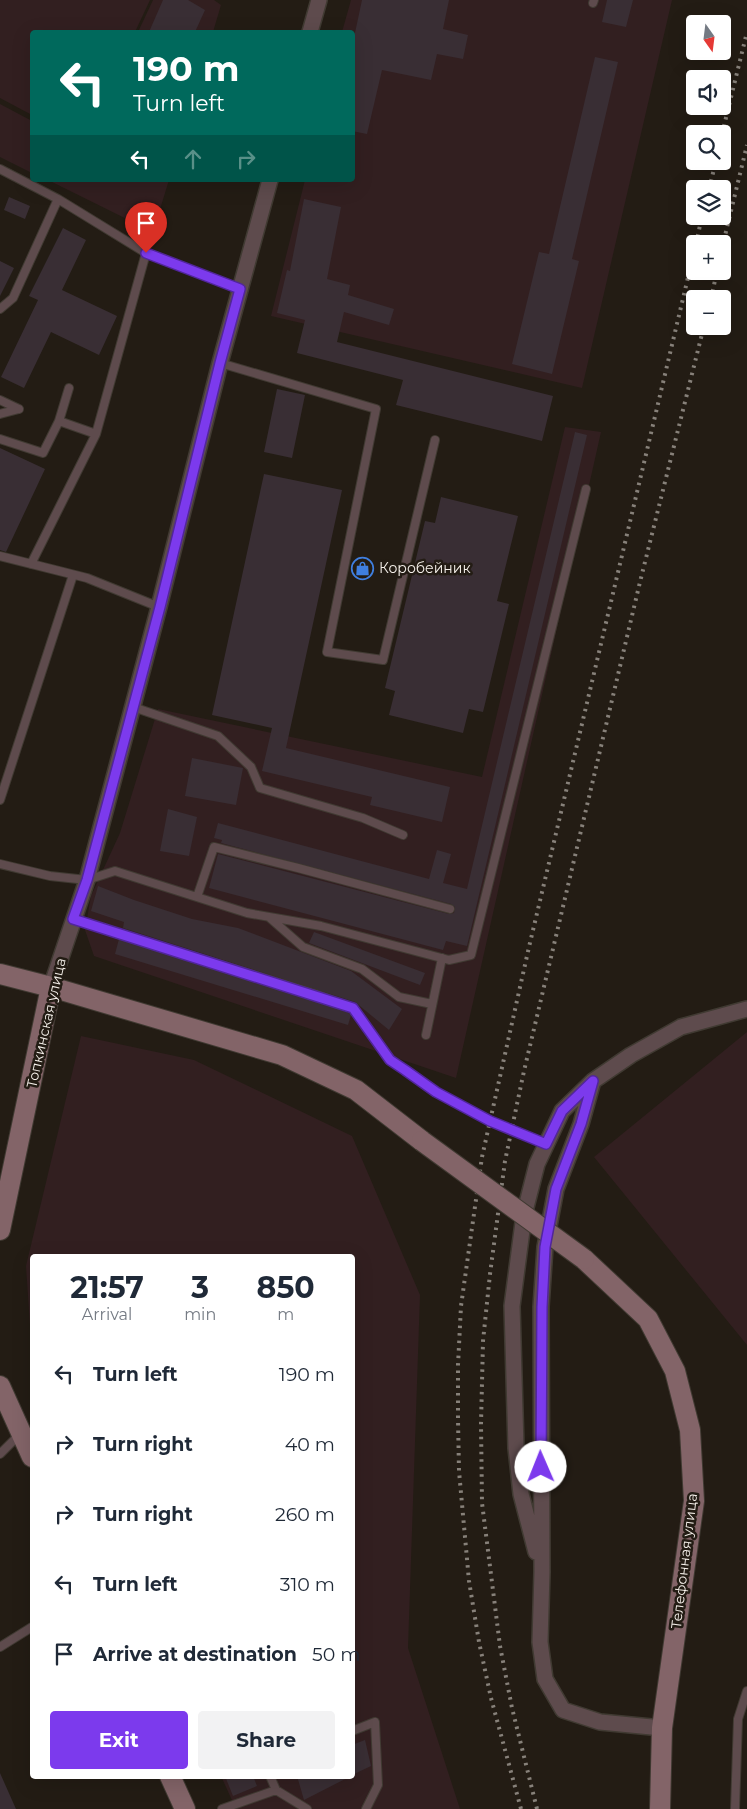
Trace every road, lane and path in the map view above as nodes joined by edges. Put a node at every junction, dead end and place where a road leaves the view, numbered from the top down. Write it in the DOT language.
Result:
graph roads {
  1 [pos="319,0"];
  2 [pos="311,30"];
  3 [pos="0,169"];
  4 [pos="269,182"];
  5 [pos="58,200"];
  6 [pos="146,253"];
  7 [pos="240,289"];
  8 [pos="0,309"];
  9 [pos="220,363"];
  10 [pos="69,388"];
  11 [pos="0,400"];
  12 [pos="0,414"];
  13 [pos="59,421"];
  14 [pos="96,434"];
  15 [pos="0,439"];
  16 [pos="435,440"];
  17 [pos="586,489"];
  18 [pos="0,556"];
  19 [pos="31,564"];
  20 [pos="73,575"];
  21 [pos="160,607"];
  22 [pos="133,707"];
  23 [pos="0,800"];
  24 [pos="403,835"];
  25 [pos="0,864"];
  26 [pos="87,880"];
  27 [pos="196,897"];
  28 [pos="450,909"];
  29 [pos="269,917"];
  30 [pos="73,919"];
  31 [pos="442,958"];
  32 [pos="0,974"];
  33 [pos="51,986"];
  34 [pos="432,1004"];
  35 [pos="747,1009"];
  36 [pos="426,1034"];
  37 [pos="593,1081"];
  38 [pos="546,1144"];
  39 [pos="0,1230"];
  40 [pos="0,1386"];
  41 [pos="21,1433"];
  42 [pos="30,1453"];
  43 [pos="0,1454"];
  44 [pos="542,1572"];
  45 [pos="30,1628"];
  46 [pos="0,1647"];
  47 [pos="747,1691"];
  48 [pos="662,1728"];
  49 [pos="355,1730"];
  50 [pos="171,1779"];
  51 [pos="271,1779"];
  52 [pos="276,1790"];
  53 [pos="186,1809"];
  54 [pos="222,1809"];
  55 [pos="306,1809"];
  56 [pos="366,1809"];
  57 [pos="660,1809"];
  58 [pos="735,1809"];
  1 -- 2 [label="street"];
  3 -- 5 [label="lane"];
  4 -- 7 [label="street, Топкинская улица"];
  5 -- 6 [label="lane"];
  5 -- 8 [label="lane"];
  6 -- 7 [label="lane"];
  6 -- 14 [label="lane"];
  7 -- 9 [label="street, Топкинская улица"];
  9 -- 16 [label="lane"];
  9 -- 21 [label="street, Топкинская улица"];
  10 -- 13 [label="lane"];
  11 -- 12 [label="lane"];
  13 -- 14 [label="lane"];
  13 -- 15 [label="lane"];
  14 -- 19 [label="lane"];
  17 -- 31 [label="lane"];
  18 -- 19 [label="lane"];
  19 -- 20 [label="lane"];
  20 -- 21 [label="lane"];
  20 -- 23 [label="lane"];
  21 -- 22 [label="street, Топкинская улица"];
  22 -- 24 [label="lane"];
  22 -- 26 [label="street, Топкинская улица"];
  25 -- 26 [label="lane"];
  26 -- 27 [label="lane"];
  26 -- 30 [label="street, Топкинская улица"];
  27 -- 28 [label="lane"];
  27 -- 29 [label="lane"];
  29 -- 31 [label="lane"];
  29 -- 34 [label="lane"];
  30 -- 33 [label="street, Топкинская улица"];
  30 -- 38 [label="lane"];
  31 -- 34 [label="lane"];
  32 -- 33 [label="street, Телефонная улица"];
  33 -- 39 [label="street, Топкинская улица"];
  33 -- 48 [label="street, Телефонная улица, bridge"];
  34 -- 36 [label="lane"];
  35 -- 37 [label="street"];
  37 -- 38 [label="street"];
  37 -- 44 [label="street"];
  38 -- 44 [label="street"];
  40 -- 41 [label="street"];
  41 -- 42 [label="street"];
  41 -- 43 [label="lane"];
  44 -- 48 [label="street"];
  45 -- 46 [label="lane"];
  47 -- 58 [label="lane"];
  48 -- 57 [label="street, Телефонная улица"];
  49 -- 56 [label="lane"];
  50 -- 53 [label="street"];
  51 -- 52 [label="lane"];
  52 -- 54 [label="lane"];
  52 -- 55 [label="lane"];
}
